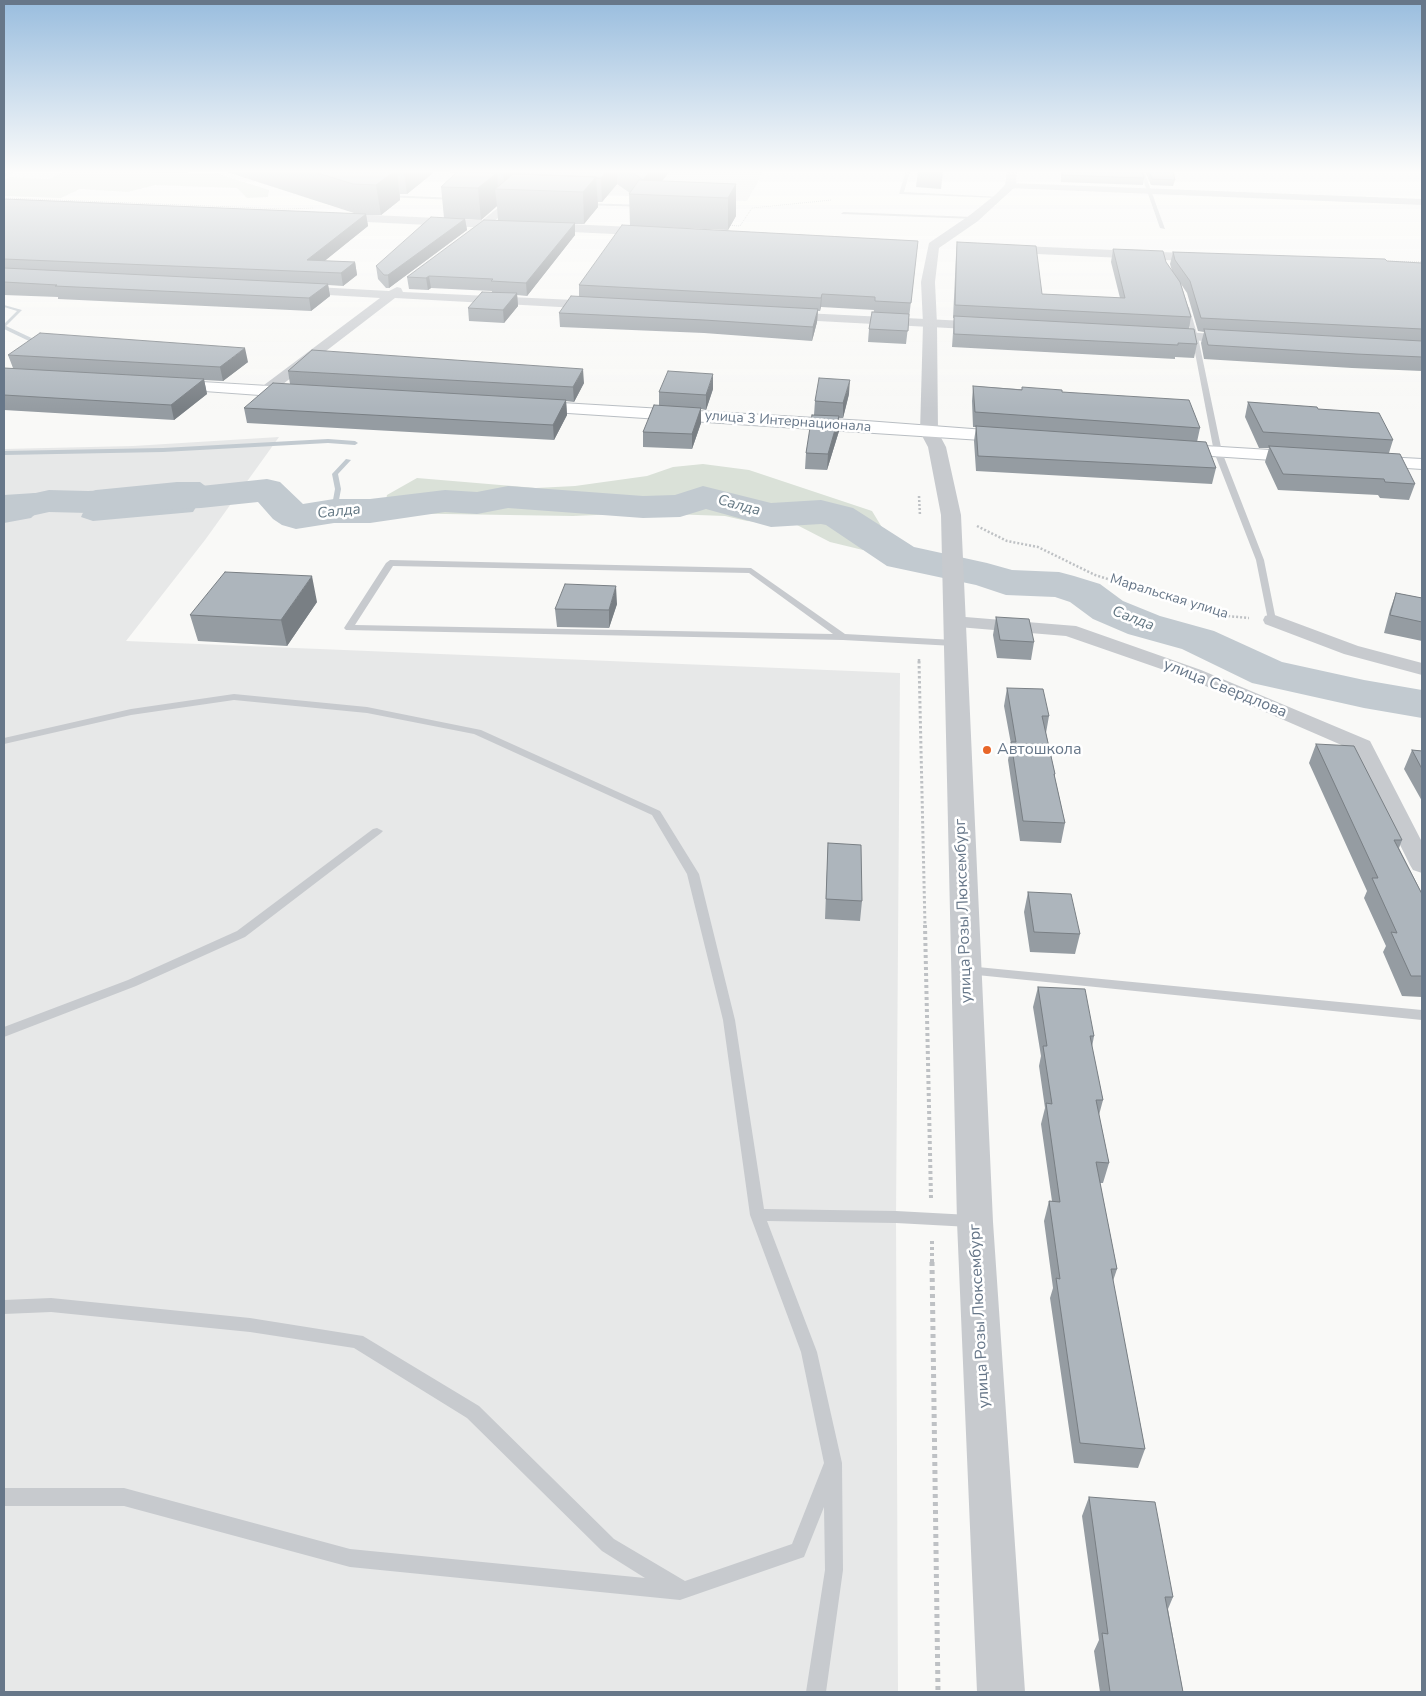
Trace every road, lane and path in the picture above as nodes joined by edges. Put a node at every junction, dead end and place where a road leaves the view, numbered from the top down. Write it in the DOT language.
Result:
graph roads {
  1 [pos="928,250"];
  2 [pos="1014,250"];
  3 [pos="1223,259"];
  4 [pos="408,282"];
  5 [pos="283,289"];
  6 [pos="392,294"];
  7 [pos="1184,303"];
  8 [pos="610,306"];
  9 [pos="769,315"];
  10 [pos="930,324"];
  11 [pos="999,327"];
  12 [pos="1156,335"];
  13 [pos="1195,336"];
  14 [pos="1245,339"];
  15 [pos="148,384"];
  16 [pos="265,391"];
  17 [pos="314,394"];
  18 [pos="510,405"];
  19 [pos="928,432"];
  20 [pos="1025,438"];
  21 [pos="1160,448"];
  22 [pos="1218,452"];
  23 [pos="1315,458"];
  24 [pos="1344,459"];
  25 [pos="1422,464"];
  26 [pos="951,515"];
  27 [pos="1272,620"];
  28 [pos="954,632"];
  29 [pos="843,637"];
  30 [pos="918,641"];
  31 [pos="1422,670"];
  32 [pos="4,741"];
  33 [pos="377,831"];
  34 [pos="1422,865"];
  35 [pos="967,970"];
  36 [pos="1422,1016"];
  37 [pos="4,1032"];
  38 [pos="757,1215"];
  39 [pos="932,1219"];
  40 [pos="974,1222"];
  41 [pos="4,1307"];
  42 [pos="833,1463"];
  43 [pos="4,1497"];
  44 [pos="684,1591"];
  45 [pos="816,1692"];
  46 [pos="938,1692"];
  47 [pos="1001,1692"];
  1 -- 10 [label="street, улица Розы Люксембург"];
  2 -- 3 [label="street"];
  4 -- 6 [label="street"];
  5 -- 6 [label="street"];
  6 -- 8 [label="street"];
  6 -- 16 [label="street"];
  7 -- 13 [label="lane"];
  9 -- 10 [label="street"];
  10 -- 11 [label="street"];
  10 -- 19 [label="street, улица Розы Люксембург"];
  12 -- 13 [label="street"];
  13 -- 14 [label="street"];
  13 -- 22 [label="lane"];
  15 -- 16 [label="main road"];
  16 -- 17 [label="main road"];
  18 -- 19 [label="main road, улица 3 Интернационала"];
  19 -- 20 [label="main road, улица 3 Интернационала"];
  19 -- 26 [label="street, улица Розы Люксембург"];
  21 -- 22 [label="main road"];
  22 -- 23 [label="main road"];
  22 -- 27 [label="lane"];
  24 -- 25 [label="main road"];
  26 -- 27 [label="path, Маральская улица"];
  26 -- 28 [label="street, улица Розы Люксембург"];
  27 -- 31 [label="street"];
  28 -- 30 [label="lane"];
  28 -- 34 [label="street, улица Свердлова"];
  28 -- 35 [label="street, улица Розы Люксембург"];
  29 -- 29 [label="lane"];
  29 -- 30 [label="lane"];
  30 -- 39 [label="path"];
  32 -- 38 [label="lane"];
  33 -- 37 [label="lane"];
  35 -- 36 [label="lane"];
  35 -- 40 [label="street, улица Розы Люксембург"];
  38 -- 39 [label="lane"];
  38 -- 42 [label="lane"];
  39 -- 40 [label="lane"];
  39 -- 46 [label="path"];
  40 -- 47 [label="street, улица Розы Люксембург"];
  41 -- 44 [label="lane"];
  42 -- 44 [label="lane"];
  42 -- 45 [label="lane"];
  43 -- 44 [label="lane"];
}
